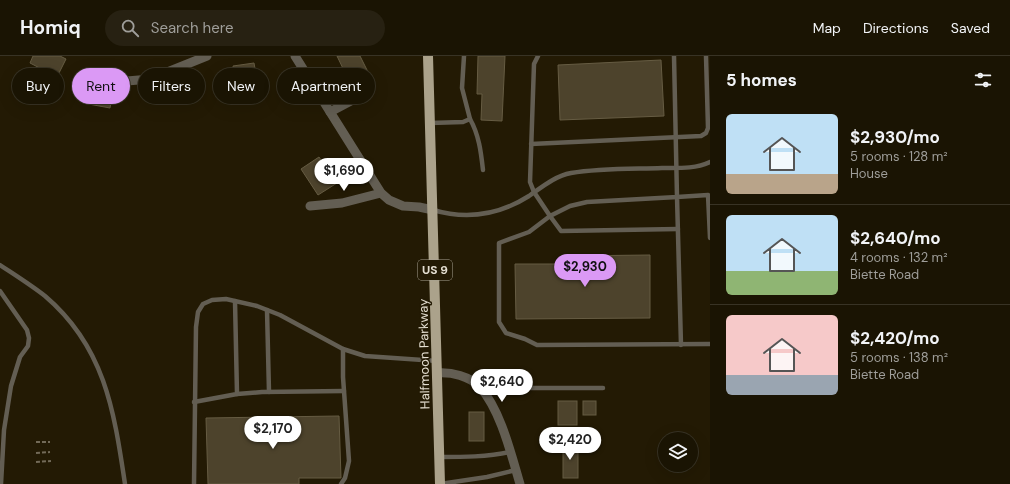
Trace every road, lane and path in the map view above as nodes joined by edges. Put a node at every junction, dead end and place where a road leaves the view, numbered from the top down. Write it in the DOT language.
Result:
graph roads {
  1 [pos="207,56"];
  2 [pos="295,56"];
  3 [pos="428,56"];
  4 [pos="464,56"];
  5 [pos="538,56"];
  6 [pos="674,56"];
  7 [pos="706,56"];
  8 [pos="130,81"];
  9 [pos="345,104"];
  10 [pos="330,112"];
  11 [pos="470,119"];
  12 [pos="430,123"];
  13 [pos="676,138"];
  14 [pos="531,144"];
  15 [pos="710,162"];
  16 [pos="676,168"];
  17 [pos="483,170"];
  18 [pos="534,192"];
  19 [pos="381,193"];
  20 [pos="677,198"];
  21 [pos="310,206"];
  22 [pos="433,210"];
  23 [pos="550,216"];
  24 [pos="678,229"];
  25 [pos="710,238"];
  26 [pos="0,265"];
  27 [pos="0,291"];
  28 [pos="236,301"];
  29 [pos="267,310"];
  30 [pos="710,344"];
  31 [pos="681,345"];
  32 [pos="343,349"];
  33 [pos="437,361"];
  34 [pos="437,373"];
  35 [pos="603,388"];
  36 [pos="344,391"];
  37 [pos="269,392"];
  38 [pos="237,394"];
  39 [pos="484,394"];
  40 [pos="194,402"];
  41 [pos="36,442"];
  42 [pos="50,442"];
  43 [pos="36,452"];
  44 [pos="50,452"];
  45 [pos="510,452"];
  46 [pos="440,457"];
  47 [pos="51,461"];
  48 [pos="36,462"];
  49 [pos="516,470"];
  50 [pos="1,484"];
  51 [pos="125,484"];
  52 [pos="194,484"];
  53 [pos="341,484"];
  54 [pos="440,484"];
  55 [pos="520,484"];
  1 -- 8 [label="street"];
  2 -- 10 [label="street"];
  3 -- 12 [label="main road, Halfmoon Parkway / US 9"];
  4 -- 11 [label="lane"];
  5 -- 14 [label="lane"];
  6 -- 13 [label="lane"];
  7 -- 13 [label="lane"];
  9 -- 10 [label="street"];
  10 -- 19 [label="street"];
  11 -- 12 [label="lane"];
  11 -- 17 [label="lane"];
  12 -- 22 [label="main road, Halfmoon Parkway / US 9"];
  13 -- 14 [label="lane"];
  13 -- 16 [label="lane"];
  14 -- 18 [label="lane"];
  15 -- 16 [label="lane"];
  16 -- 18 [label="lane"];
  16 -- 20 [label="lane"];
  18 -- 22 [label="lane"];
  18 -- 23 [label="lane"];
  19 -- 21 [label="street"];
  19 -- 22 [label="street"];
  20 -- 23 [label="lane"];
  20 -- 24 [label="lane"];
  20 -- 25 [label="lane"];
  22 -- 33 [label="main road, Halfmoon Parkway / US 9"];
  23 -- 24 [label="lane"];
  23 -- 31 [label="lane"];
  24 -- 31 [label="lane"];
  26 -- 51 [label="lane"];
  27 -- 50 [label="lane"];
  28 -- 29 [label="lane"];
  28 -- 38 [label="lane"];
  28 -- 40 [label="lane"];
  29 -- 32 [label="lane"];
  29 -- 37 [label="lane"];
  30 -- 31 [label="lane"];
  32 -- 33 [label="lane"];
  32 -- 36 [label="lane"];
  33 -- 34 [label="main road, Halfmoon Parkway / US 9"];
  34 -- 39 [label="street"];
  34 -- 46 [label="main road, Halfmoon Parkway / US 9"];
  35 -- 39 [label="lane"];
  36 -- 37 [label="lane"];
  36 -- 53 [label="lane"];
  37 -- 38 [label="lane"];
  38 -- 40 [label="lane"];
  39 -- 45 [label="street"];
  40 -- 52 [label="lane"];
  41 -- 42 [label="path"];
  43 -- 44 [label="path"];
  45 -- 46 [label="lane"];
  45 -- 49 [label="street"];
  46 -- 54 [label="main road, Halfmoon Parkway / US 9"];
  47 -- 48 [label="path"];
  49 -- 54 [label="lane"];
  49 -- 55 [label="street"];
}
